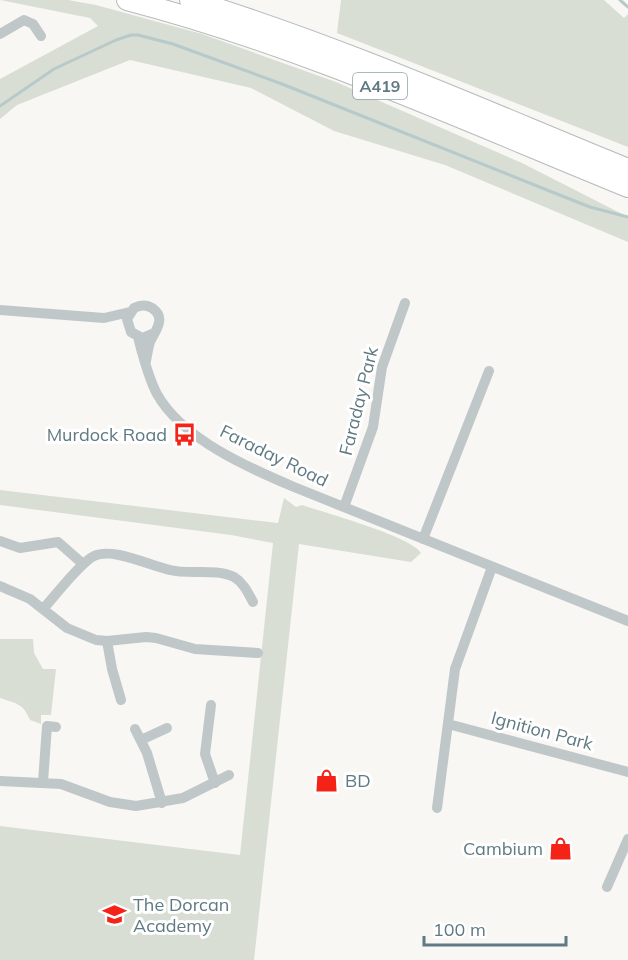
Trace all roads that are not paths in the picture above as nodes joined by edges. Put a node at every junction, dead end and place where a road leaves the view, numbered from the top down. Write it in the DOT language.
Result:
graph roads {
  1 [pos="128,0"];
  2 [pos="190,0"];
  3 [pos="0,34"];
  4 [pos="41,36"];
  5 [pos="628,169"];
  6 [pos="628,187"];
  7 [pos="405,303"];
  8 [pos="0,310"];
  9 [pos="130,312"];
  10 [pos="104,318"];
  11 [pos="128,328"];
  12 [pos="154,333"];
  13 [pos="138,337"];
  14 [pos="146,362"];
  15 [pos="489,371"];
  16 [pos="344,507"];
  17 [pos="423,539"];
  18 [pos="0,541"];
  19 [pos="83,564"];
  20 [pos="492,567"];
  21 [pos="0,586"];
  22 [pos="253,602"];
  23 [pos="43,609"];
  24 [pos="628,621"];
  25 [pos="107,641"];
  26 [pos="258,653"];
  27 [pos="106,693"];
  28 [pos="211,705"];
  29 [pos="448,724"];
  30 [pos="56,727"];
  31 [pos="167,728"];
  32 [pos="135,729"];
  33 [pos="141,740"];
  34 [pos="628,772"];
  35 [pos="229,775"];
  36 [pos="0,781"];
  37 [pos="43,782"];
  38 [pos="214,783"];
  39 [pos="162,803"];
  40 [pos="437,808"];
  41 [pos="628,839"];
  42 [pos="608,886"];
  1 -- 6 [label="highway, A419"];
  2 -- 5 [label="highway, A419"];
  3 -- 4 [label="street"];
  7 -- 16 [label="street, Faraday Park"];
  8 -- 10 [label="street"];
  9 -- 10 [label="street"];
  9 -- 11 [label="street"];
  9 -- 12 [label="street"];
  10 -- 11 [label="street"];
  11 -- 13 [label="street"];
  12 -- 13 [label="street"];
  12 -- 14 [label="street"];
  13 -- 14 [label="street, Faraday Road"];
  14 -- 16 [label="street, Faraday Road"];
  15 -- 17 [label="street"];
  16 -- 17 [label="street, Faraday Road"];
  17 -- 20 [label="street, Faraday Road"];
  18 -- 19 [label="street"];
  19 -- 22 [label="street"];
  19 -- 23 [label="street"];
  20 -- 24 [label="street, Faraday Road"];
  20 -- 29 [label="street"];
  21 -- 23 [label="street"];
  23 -- 25 [label="street"];
  25 -- 26 [label="street"];
  25 -- 27 [label="street"];
  28 -- 38 [label="street"];
  29 -- 34 [label="street, Ignition Park"];
  29 -- 40 [label="street"];
  30 -- 37 [label="street"];
  31 -- 33 [label="street"];
  32 -- 33 [label="street"];
  33 -- 39 [label="street"];
  35 -- 38 [label="street"];
  36 -- 37 [label="street"];
  37 -- 39 [label="street"];
  38 -- 39 [label="street"];
  41 -- 42 [label="street"];
}
